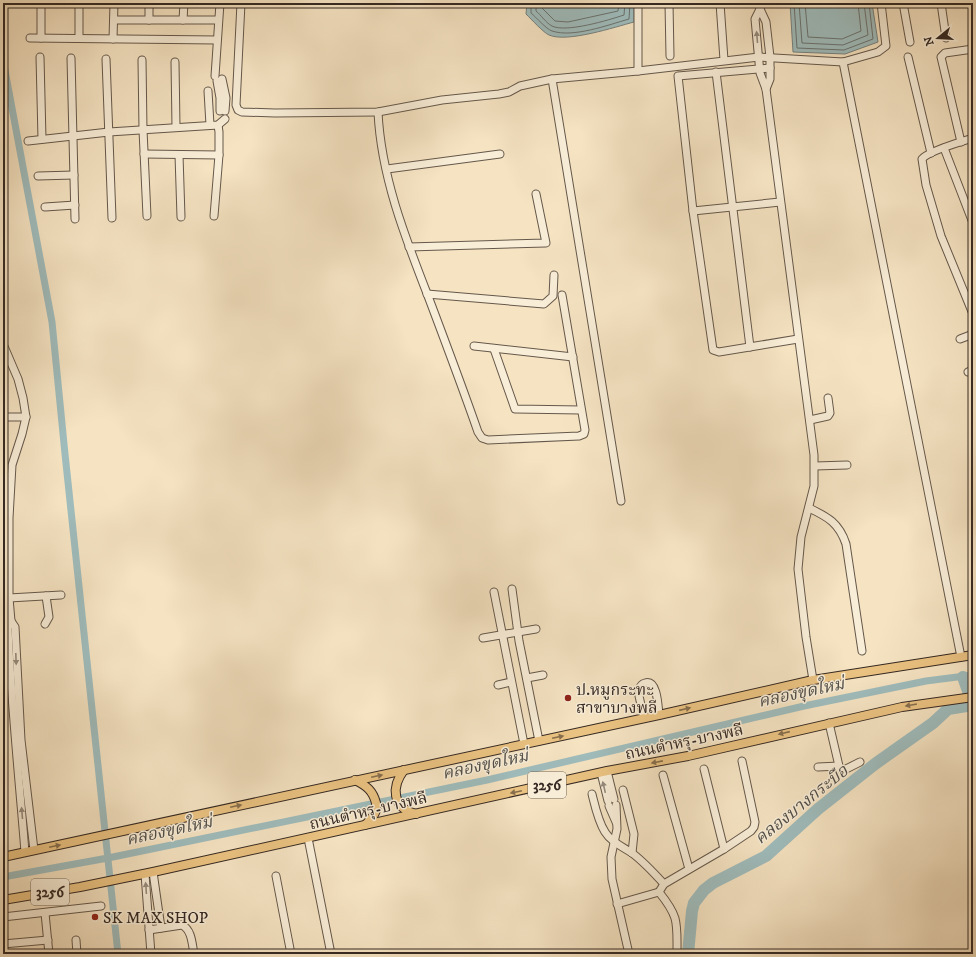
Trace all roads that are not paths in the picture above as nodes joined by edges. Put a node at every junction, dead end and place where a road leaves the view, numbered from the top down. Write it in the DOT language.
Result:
graph roads {
  1 [pos="41,3"];
  2 [pos="79,3"];
  3 [pos="114,3"];
  4 [pos="149,3"];
  5 [pos="184,3"];
  6 [pos="220,3"];
  7 [pos="241,3"];
  8 [pos="638,3"];
  9 [pos="669,3"];
  10 [pos="720,3"];
  11 [pos="881,3"];
  12 [pos="903,3"];
  13 [pos="941,3"];
  14 [pos="759,6"];
  15 [pos="114,20"];
  16 [pos="149,20"];
  17 [pos="183,20"];
  18 [pos="218,20"];
  19 [pos="30,38"];
  20 [pos="41,38"];
  21 [pos="79,38"];
  22 [pos="946,38"];
  23 [pos="113,39"];
  24 [pos="217,40"];
  25 [pos="910,42"];
  26 [pos="973,49"];
  27 [pos="670,56"];
  28 [pos="759,57"];
  29 [pos="770,57"];
  30 [pos="908,57"];
  31 [pos="40,58"];
  32 [pos="71,58"];
  33 [pos="106,59"];
  34 [pos="142,60"];
  35 [pos="724,60"];
  36 [pos="175,62"];
  37 [pos="843,62"];
  38 [pos="770,68"];
  39 [pos="759,69"];
  40 [pos="638,71"];
  41 [pos="716,72"];
  42 [pos="552,79"];
  43 [pos="766,89"];
  44 [pos="208,91"];
  45 [pos="236,95"];
  46 [pos="223,98"];
  47 [pos="378,112"];
  48 [pos="220,119"];
  49 [pos="176,127"];
  50 [pos="143,130"];
  51 [pos="109,132"];
  52 [pos="74,136"];
  53 [pos="973,138"];
  54 [pos="42,139"];
  55 [pos="28,141"];
  56 [pos="961,142"];
  57 [pos="944,148"];
  58 [pos="931,153"];
  59 [pos="144,154"];
  60 [pos="500,154"];
  61 [pos="179,155"];
  62 [pos="219,155"];
  63 [pos="387,169"];
  64 [pos="74,175"];
  65 [pos="38,176"];
  66 [pos="536,194"];
  67 [pos="780,202"];
  68 [pos="75,205"];
  69 [pos="44,206"];
  70 [pos="733,207"];
  71 [pos="693,211"];
  72 [pos="147,216"];
  73 [pos="214,216"];
  74 [pos="181,217"];
  75 [pos="112,218"];
  76 [pos="75,219"];
  77 [pos="973,223"];
  78 [pos="409,247"];
  79 [pos="554,276"];
  80 [pos="427,294"];
  81 [pos="562,296"];
  82 [pos="973,314"];
  83 [pos="973,334"];
  84 [pos="798,340"];
  85 [pos="960,340"];
  86 [pos="3,344"];
  87 [pos="474,346"];
  88 [pos="750,347"];
  89 [pos="494,349"];
  90 [pos="573,356"];
  91 [pos="828,398"];
  92 [pos="582,410"];
  93 [pos="3,417"];
  94 [pos="26,417"];
  95 [pos="810,420"];
  96 [pos="847,465"];
  97 [pos="814,466"];
  98 [pos="621,501"];
  99 [pos="809,508"];
  100 [pos="6,518"];
  101 [pos="512,589"];
  102 [pos="494,592"];
  103 [pos="61,595"];
  104 [pos="46,596"];
  105 [pos="9,598"];
  106 [pos="45,624"];
  107 [pos="9,626"];
  108 [pos="536,629"];
  109 [pos="518,632"];
  110 [pos="502,634"];
  111 [pos="483,638"];
  112 [pos="862,652"];
  113 [pos="973,655"];
  114 [pos="960,657"];
  115 [pos="542,675"];
  116 [pos="527,678"];
  117 [pos="813,680"];
  118 [pos="511,682"];
  119 [pos="498,685"];
  120 [pos="973,697"];
  121 [pos="659,715"];
  122 [pos="644,718"];
  123 [pos="829,723"];
  124 [pos="539,741"];
  125 [pos="524,744"];
  126 [pos="742,761"];
  127 [pos="860,762"];
  128 [pos="839,766"];
  129 [pos="818,767"];
  130 [pos="704,769"];
  131 [pos="404,770"];
  132 [pos="604,772"];
  133 [pos="663,775"];
  134 [pos="355,780"];
  135 [pos="623,790"];
  136 [pos="592,794"];
  137 [pos="416,814"];
  138 [pos="365,825"];
  139 [pos="308,838"];
  140 [pos="615,842"];
  141 [pos="724,849"];
  142 [pos="34,850"];
  143 [pos="25,852"];
  144 [pos="632,853"];
  145 [pos="3,857"];
  146 [pos="689,869"];
  147 [pos="150,873"];
  148 [pos="276,876"];
  149 [pos="664,884"];
  150 [pos="658,892"];
  151 [pos="3,900"];
  152 [pos="617,904"];
  153 [pos="101,906"];
  154 [pos="45,913"];
  155 [pos="3,917"];
  156 [pos="161,928"];
  157 [pos="149,930"];
  158 [pos="48,940"];
  159 [pos="76,940"];
  160 [pos="3,944"];
  161 [pos="677,953"];
  162 [pos="49,954"];
  163 [pos="77,954"];
  164 [pos="151,954"];
  165 [pos="194,954"];
  166 [pos="291,954"];
  167 [pos="331,954"];
  168 [pos="629,954"];
  1 -- 20 [label="street"];
  2 -- 21 [label="street"];
  3 -- 15 [label="street"];
  4 -- 16 [label="street"];
  5 -- 17 [label="street"];
  6 -- 18 [label="street"];
  7 -- 45 [label="street"];
  8 -- 40 [label="street"];
  9 -- 27 [label="street"];
  10 -- 35 [label="street"];
  11 -- 37 [label="street"];
  12 -- 25 [label="street"];
  13 -- 22 [label="street"];
  28 -- 14 [label="street, one-way"];
  14 -- 29 [label="street"];
  15 -- 16 [label="street"];
  15 -- 23 [label="street"];
  16 -- 17 [label="street"];
  17 -- 18 [label="street"];
  18 -- 24 [label="street"];
  19 -- 20 [label="street"];
  20 -- 21 [label="street"];
  21 -- 23 [label="street"];
  23 -- 24 [label="street"];
  24 -- 46 [label="street"];
  26 -- 56 [label="street"];
  28 -- 29 [label="street"];
  28 -- 35 [label="street"];
  28 -- 39 [label="street"];
  29 -- 37 [label="street"];
  29 -- 38 [label="street"];
  30 -- 58 [label="street"];
  31 -- 54 [label="street"];
  32 -- 52 [label="street"];
  33 -- 51 [label="street"];
  34 -- 50 [label="street"];
  35 -- 40 [label="street"];
  36 -- 49 [label="street"];
  37 -- 114 [label="street"];
  38 -- 39 [label="street"];
  38 -- 43 [label="street"];
  39 -- 41 [label="street"];
  39 -- 43 [label="street"];
  40 -- 42 [label="street"];
  41 -- 70 [label="street"];
  41 -- 71 [label="street"];
  42 -- 47 [label="street"];
  42 -- 98 [label="street"];
  43 -- 67 [label="street"];
  44 -- 48 [label="street"];
  45 -- 46 [label="street"];
  45 -- 47 [label="street"];
  46 -- 48 [label="street"];
  47 -- 63 [label="street"];
  48 -- 49 [label="street"];
  48 -- 62 [label="street"];
  49 -- 50 [label="street"];
  50 -- 51 [label="street"];
  50 -- 59 [label="street"];
  51 -- 52 [label="street"];
  51 -- 75 [label="street"];
  52 -- 54 [label="street"];
  52 -- 64 [label="street"];
  53 -- 56 [label="street"];
  54 -- 55 [label="street"];
  56 -- 57 [label="street"];
  57 -- 58 [label="street"];
  57 -- 77 [label="street"];
  58 -- 82 [label="street"];
  59 -- 61 [label="street"];
  59 -- 72 [label="street"];
  60 -- 63 [label="street"];
  61 -- 62 [label="street"];
  61 -- 74 [label="street"];
  62 -- 73 [label="street"];
  63 -- 78 [label="street"];
  64 -- 65 [label="street"];
  64 -- 68 [label="street"];
  66 -- 78 [label="street"];
  67 -- 70 [label="street"];
  67 -- 84 [label="street"];
  68 -- 69 [label="street"];
  68 -- 76 [label="street"];
  70 -- 71 [label="street"];
  70 -- 88 [label="street"];
  71 -- 88 [label="street"];
  78 -- 80 [label="street"];
  79 -- 80 [label="street"];
  80 -- 92 [label="street"];
  81 -- 90 [label="street"];
  83 -- 85 [label="street"];
  84 -- 88 [label="street"];
  84 -- 95 [label="street"];
  86 -- 94 [label="street"];
  87 -- 89 [label="street"];
  89 -- 90 [label="street"];
  89 -- 92 [label="street"];
  90 -- 92 [label="street"];
  91 -- 95 [label="street"];
  93 -- 94 [label="street"];
  94 -- 100 [label="street"];
  95 -- 97 [label="street"];
  96 -- 97 [label="street"];
  97 -- 99 [label="street"];
  99 -- 112 [label="street"];
  99 -- 117 [label="street"];
  100 -- 105 [label="street"];
  101 -- 109 [label="street"];
  102 -- 110 [label="street"];
  103 -- 104 [label="street"];
  104 -- 105 [label="street"];
  104 -- 106 [label="street"];
  105 -- 107 [label="street"];
  107 -- 142 [label="street, one-way"];
  143 -- 107 [label="street, one-way"];
  108 -- 109 [label="street"];
  109 -- 110 [label="street"];
  109 -- 116 [label="street"];
  110 -- 111 [label="street"];
  110 -- 118 [label="street"];
  113 -- 114 [label="main road, ถนนตำหรุ-บางพลี"];
  114 -- 117 [label="main road, ถนนตำหรุ-บางพลี"];
  115 -- 116 [label="street"];
  116 -- 124 [label="street"];
  121 -- 117 [label="main road, ถนนตำหรุ-บางพลี, one-way"];
  118 -- 119 [label="street"];
  118 -- 125 [label="street"];
  120 -- 123 [label="main road, ถนนตำหรุ-บางพลี / 3256, one-way"];
  121 -- 122 [label="main road, ถนนตำหรุ-บางพลี"];
  121 -- 122 [label="street"];
  124 -- 122 [label="main road, ถนนตำหรุ-บางพลี, one-way"];
  123 -- 128 [label="street"];
  123 -- 132 [label="main road, ถนนตำหรุ-บางพลี / 3256, one-way"];
  124 -- 125 [label="main road, ถนนตำหรุ-บางพลี"];
  125 -- 131 [label="main road, ถนนตำหรุ-บางพลี"];
  126 -- 141 [label="street"];
  127 -- 128 [label="street"];
  128 -- 129 [label="street"];
  130 -- 141 [label="street"];
  134 -- 131 [label="main road, ถนนตำหรุ-บางพลี, one-way"];
  131 -- 137 [label="main road"];
  132 -- 137 [label="main road, ถนนตำหรุ-บางพลี / 3256, one-way"];
  132 -- 140 [label="street"];
  133 -- 146 [label="street"];
  134 -- 138 [label="main road"];
  142 -- 134 [label="main road, ถนนตำหรุ-บางพลี, one-way"];
  135 -- 144 [label="street"];
  136 -- 140 [label="street"];
  137 -- 138 [label="main road, ถนนตำหรุ-บางพลี / 3256"];
  138 -- 139 [label="main road, ถนนตำหรุ-บางพลี / 3256"];
  139 -- 147 [label="main road, ถนนตำหรุ-บางพลี / 3256"];
  139 -- 167 [label="street"];
  140 -- 144 [label="street"];
  140 -- 152 [label="street"];
  141 -- 146 [label="street"];
  142 -- 143 [label="main road, ถนนตำหรุ-บางพลี"];
  143 -- 145 [label="main road, ถนนตำหรุ-บางพลี"];
  144 -- 149 [label="street"];
  146 -- 149 [label="street"];
  147 -- 151 [label="main road, ถนนตำหรุ-บางพลี / 3256"];
  147 -- 156 [label="street"];
  157 -- 147 [label="street, one-way"];
  148 -- 166 [label="street"];
  149 -- 150 [label="street"];
  150 -- 152 [label="street"];
  150 -- 161 [label="street"];
  152 -- 168 [label="street"];
  153 -- 154 [label="street"];
  154 -- 155 [label="street"];
  154 -- 158 [label="street"];
  156 -- 157 [label="street"];
  156 -- 165 [label="street"];
  157 -- 164 [label="street"];
  158 -- 160 [label="street"];
  158 -- 162 [label="street"];
  159 -- 163 [label="street"];
}
